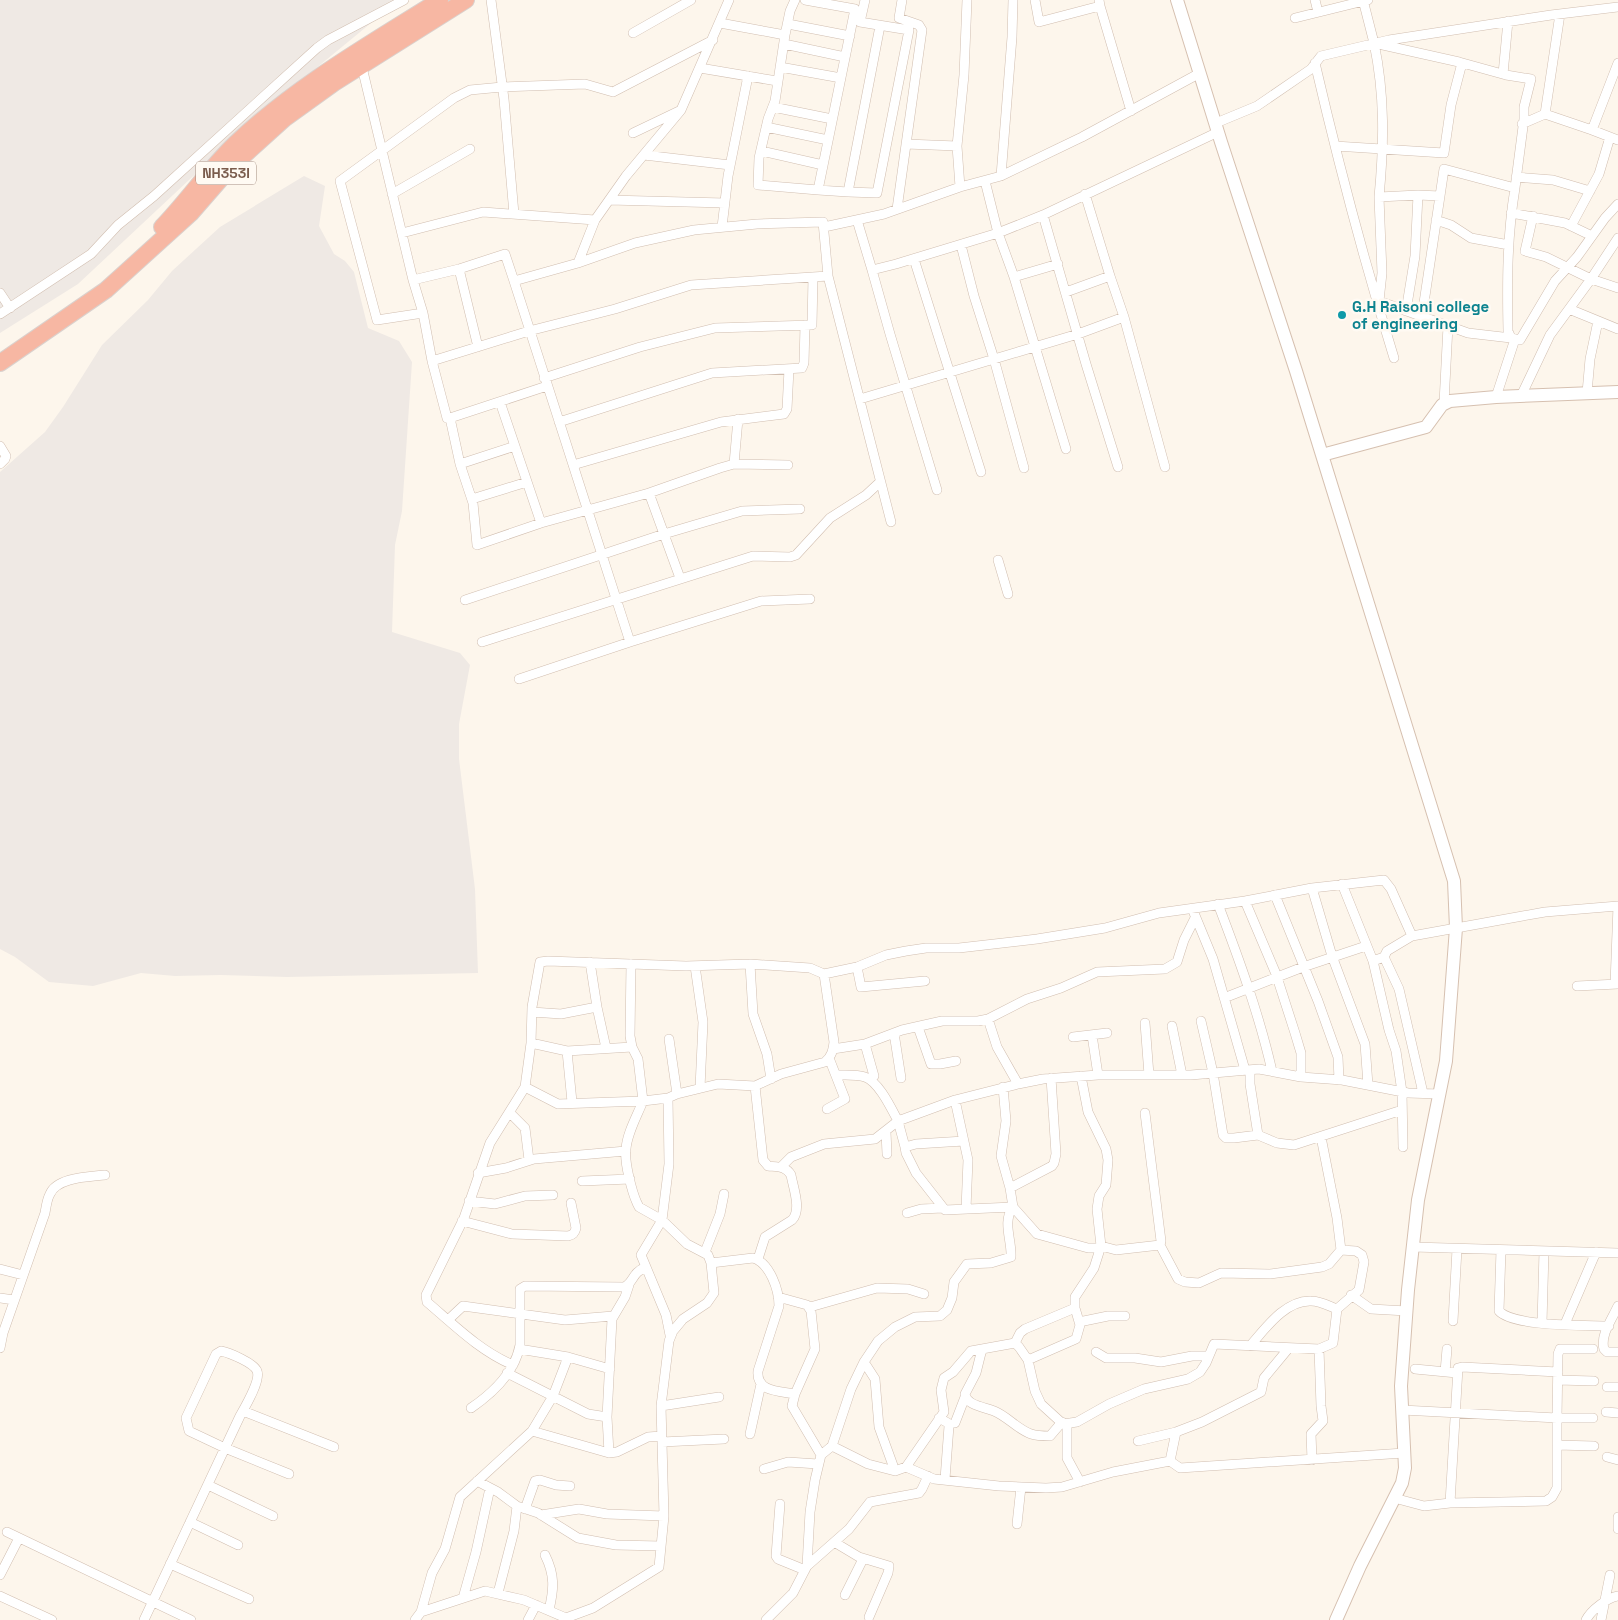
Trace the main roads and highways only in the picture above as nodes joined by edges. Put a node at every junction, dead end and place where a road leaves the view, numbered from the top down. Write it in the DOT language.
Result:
graph roads {
  1 [pos="440,0"];
  2 [pos="466,0"];
  3 [pos="359,59"];
  4 [pos="0,350"];
  5 [pos="0,363"];
  1 -- 3 [label="highway, NH353I"];
  2 -- 3 [label="highway, NH353I"];
  3 -- 4 [label="highway, NH353I"];
  3 -- 5 [label="highway, NH353I"];
}
